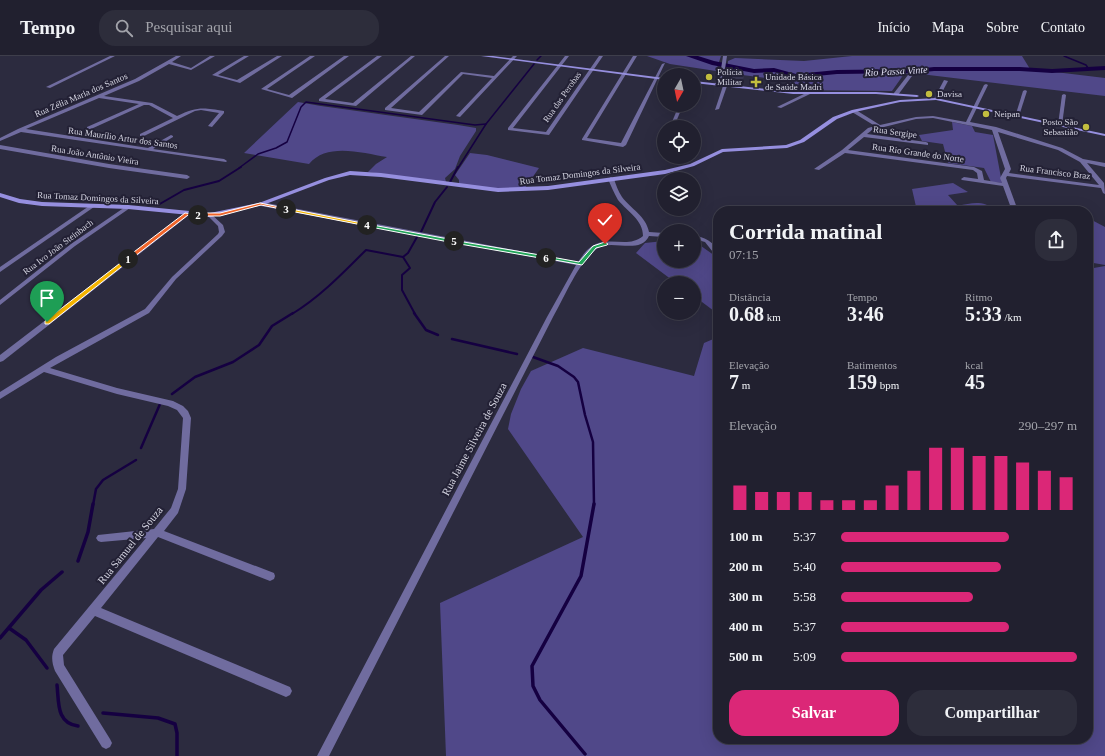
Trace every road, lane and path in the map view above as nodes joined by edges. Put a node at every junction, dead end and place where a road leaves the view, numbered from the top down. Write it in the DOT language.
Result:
graph roads {
  1 [pos="113,56"];
  2 [pos="179,56"];
  3 [pos="214,56"];
  4 [pos="247,56"];
  5 [pos="280,56"];
  6 [pos="313,56"];
  7 [pos="347,56"];
  8 [pos="380,56"];
  9 [pos="413,56"];
  10 [pos="447,56"];
  11 [pos="483,56"];
  12 [pos="567,56"];
  13 [pos="600,56"];
  14 [pos="635,56"];
  15 [pos="725,56"];
  16 [pos="513,58"];
  17 [pos="168,62"];
  18 [pos="664,64"];
  19 [pos="560,66"];
  20 [pos="662,68"];
  21 [pos="591,69"];
  22 [pos="624,73"];
  23 [pos="910,76"];
  24 [pos="495,77"];
  25 [pos="657,78"];
  26 [pos="946,81"];
  27 [pos="701,83"];
  28 [pos="718,85"];
  29 [pos="986,85"];
  30 [pos="725,86"];
  31 [pos="48,87"];
  32 [pos="1025,91"];
  33 [pos="808,94"];
  34 [pos="896,94"];
  35 [pos="1064,95"];
  36 [pos="98,96"];
  37 [pos="936,99"];
  38 [pos="144,102"];
  39 [pos="779,107"];
  40 [pos="975,107"];
  41 [pos="717,109"];
  42 [pos="854,111"];
  43 [pos="458,116"];
  44 [pos="1017,116"];
  45 [pos="176,118"];
  46 [pos="968,122"];
  47 [pos="1060,125"];
  48 [pos="210,126"];
  49 [pos="880,127"];
  50 [pos="88,128"];
  51 [pos="994,128"];
  52 [pos="20,130"];
  53 [pos="142,135"];
  54 [pos="862,135"];
  55 [pos="1105,135"];
  56 [pos="171,136"];
  57 [pos="0,140"];
  58 [pos="926,144"];
  59 [pos="0,147"];
  60 [pos="149,149"];
  61 [pos="844,151"];
  62 [pos="224,161"];
  63 [pos="1082,161"];
  64 [pos="1105,165"];
  65 [pos="817,169"];
  66 [pos="1005,174"];
  67 [pos="187,177"];
  68 [pos="611,179"];
  69 [pos="964,179"];
  70 [pos="981,181"];
  71 [pos="1005,185"];
  72 [pos="1104,189"];
  73 [pos="0,195"];
  74 [pos="261,204"];
  75 [pos="92,206"];
  76 [pos="1013,206"];
  77 [pos="128,207"];
  78 [pos="187,214"];
  79 [pos="210,215"];
  80 [pos="646,234"];
  81 [pos="657,235"];
  82 [pos="701,239"];
  83 [pos="713,249"];
  84 [pos="580,264"];
  85 [pos="0,270"];
  86 [pos="0,303"];
  87 [pos="0,359"];
  88 [pos="43,368"];
  89 [pos="0,396"];
  90 [pos="158,532"];
  91 [pos="101,538"];
  92 [pos="270,576"];
  93 [pos="93,610"];
  94 [pos="286,691"];
  95 [pos="106,743"];
  96 [pos="323,756"];
  1 -- 31 [label="street"];
  2 -- 17 [label="street, Rua Zélia Maria dos Santos"];
  3 -- 17 [label="street"];
  4 -- 5 [label="street"];
  6 -- 7 [label="street"];
  8 -- 9 [label="street"];
  10 -- 24 [label="street"];
  11 -- 16 [label="main road"];
  12 -- 19 [label="street"];
  13 -- 21 [label="street, Rua das Perobas"];
  14 -- 22 [label="street"];
  15 -- 28 [label="street"];
  16 -- 19 [label="main road"];
  16 -- 24 [label="street"];
  17 -- 36 [label="street, Rua Zélia Maria dos Santos"];
  18 -- 20 [label="street"];
  19 -- 21 [label="main road"];
  19 -- 21 [label="street, Rua das Perobas"];
  21 -- 22 [label="main road"];
  22 -- 25 [label="main road"];
  22 -- 25 [label="street"];
  23 -- 34 [label="street"];
  24 -- 43 [label="street"];
  26 -- 37 [label="street"];
  27 -- 28 [label="main road"];
  28 -- 30 [label="main road"];
  29 -- 40 [label="street"];
  30 -- 33 [label="main road"];
  30 -- 41 [label="street"];
  32 -- 44 [label="street"];
  33 -- 34 [label="main road"];
  33 -- 39 [label="street"];
  34 -- 37 [label="main road"];
  35 -- 47 [label="street"];
  36 -- 38 [label="street"];
  36 -- 52 [label="street, Rua Zélia Maria dos Santos"];
  37 -- 40 [label="main road, Rua Tomaz Domingos da Silveira"];
  37 -- 42 [label="main road, Rua Tomaz Domingos da Silveira"];
  38 -- 45 [label="street"];
  38 -- 50 [label="street"];
  40 -- 44 [label="main road, Rua Tomaz Domingos da Silveira"];
  40 -- 46 [label="street"];
  42 -- 49 [label="street"];
  42 -- 68 [label="main road, Rua Tomaz Domingos da Silveira"];
  44 -- 47 [label="main road, Rua Tomaz Domingos da Silveira"];
  45 -- 48 [label="street"];
  45 -- 53 [label="street"];
  46 -- 49 [label="street"];
  46 -- 51 [label="street"];
  47 -- 55 [label="main road, Rua Tomaz Domingos da Silveira"];
  49 -- 54 [label="street"];
  51 -- 63 [label="street"];
  51 -- 66 [label="street"];
  52 -- 57 [label="street, Rua Zélia Maria dos Santos"];
  52 -- 60 [label="street, Rua Maurílio Artur dos Santos"];
  54 -- 58 [label="street, Rua Sergipe"];
  54 -- 61 [label="street"];
  56 -- 60 [label="street"];
  59 -- 67 [label="street, Rua João Antônio Vieira"];
  60 -- 62 [label="street, Rua Maurílio Artur dos Santos"];
  61 -- 65 [label="street"];
  61 -- 70 [label="street, Rua Rio Grande do Norte"];
  63 -- 64 [label="street"];
  63 -- 72 [label="street"];
  66 -- 71 [label="street"];
  66 -- 72 [label="street, Rua Francisco Braz"];
  68 -- 74 [label="main road, Rua Tomaz Domingos da Silveira"];
  68 -- 80 [label="street"];
  69 -- 70 [label="street"];
  70 -- 71 [label="street"];
  71 -- 76 [label="street"];
  73 -- 75 [label="main road, Rua Tomaz Domingos da Silveira"];
  74 -- 79 [label="main road, Rua Tomaz Domingos da Silveira"];
  74 -- 84 [label="street"];
  75 -- 77 [label="main road, Rua Tomaz Domingos da Silveira"];
  75 -- 85 [label="street"];
  77 -- 78 [label="main road, Rua Tomaz Domingos da Silveira"];
  77 -- 86 [label="street, Rua Ivo João Steinbach"];
  78 -- 79 [label="main road, Rua Tomaz Domingos da Silveira"];
  78 -- 87 [label="street"];
  79 -- 88 [label="street"];
  80 -- 81 [label="street"];
  80 -- 84 [label="street, Rua Jaime Silveira de Souza"];
  82 -- 83 [label="street"];
  84 -- 96 [label="street, Rua Jaime Silveira de Souza"];
  88 -- 89 [label="street"];
  88 -- 90 [label="street, Rua Samuel de Souza"];
  90 -- 91 [label="street"];
  90 -- 92 [label="street"];
  90 -- 93 [label="street, Rua Samuel de Souza"];
  93 -- 94 [label="street"];
  93 -- 95 [label="street, Rua Samuel de Souza"];
}
